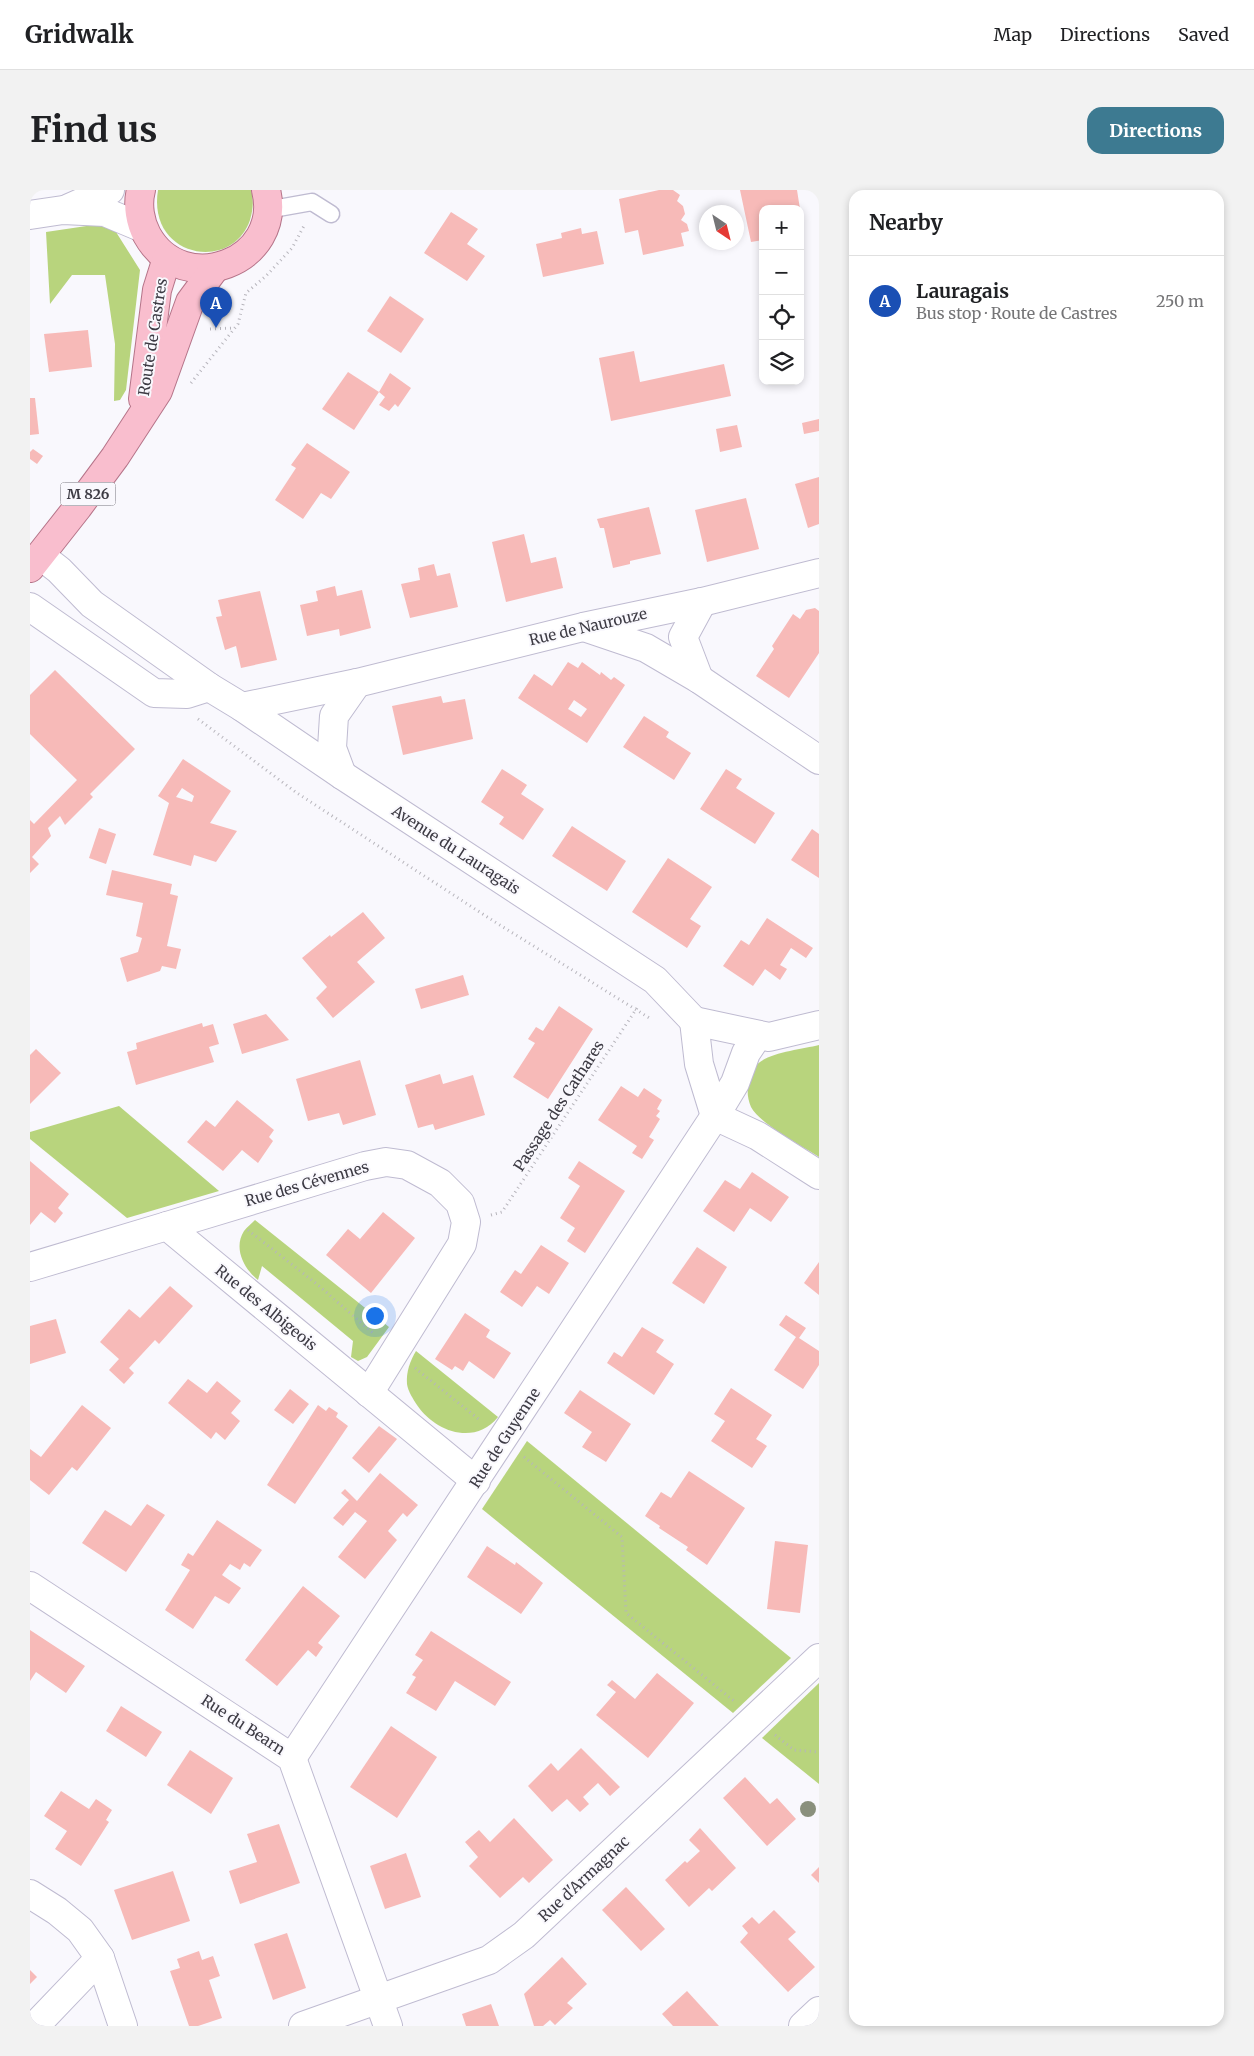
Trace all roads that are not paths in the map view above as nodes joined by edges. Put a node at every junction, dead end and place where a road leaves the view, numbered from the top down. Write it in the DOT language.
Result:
graph roads {
  1 [pos="110,190"];
  2 [pos="141,190"];
  3 [pos="266,200"];
  4 [pos="63,210"];
  5 [pos="331,214"];
  6 [pos="30,215"];
  7 [pos="143,228"];
  8 [pos="167,258"];
  9 [pos="215,268"];
  10 [pos="141,416"];
  11 [pos="36,562"];
  12 [pos="819,573"];
  13 [pos="702,602"];
  14 [pos="30,607"];
  15 [pos="582,627"];
  16 [pos="699,679"];
  17 [pos="358,683"];
  18 [pos="209,687"];
  19 [pos="242,707"];
  20 [pos="819,760"];
  21 [pos="342,775"];
  22 [pos="694,1021"];
  23 [pos="819,1025"];
  24 [pos="758,1035"];
  25 [pos="715,1116"];
  26 [pos="819,1175"];
  27 [pos="167,1226"];
  28 [pos="30,1267"];
  29 [pos="369,1393"];
  30 [pos="476,1482"];
  31 [pos="30,1586"];
  32 [pos="819,1658"];
  33 [pos="292,1758"];
  34 [pos="30,1894"];
  35 [pos="100,1958"];
  36 [pos="380,2000"];
  37 [pos="819,2011"];
  38 [pos="35,2026"];
  39 [pos="123,2026"];
  40 [pos="303,2026"];
  41 [pos="388,2026"];
  42 [pos="803,2026"];
  1 -- 4 [label="street"];
  2 -- 7 [label="main road"];
  3 -- 5 [label="lane"];
  3 -- 9 [label="main road"];
  4 -- 6 [label="street"];
  4 -- 7 [label="street"];
  7 -- 8 [label="main road"];
  8 -- 9 [label="main road"];
  8 -- 10 [label="main road, Route de Castres / M 826"];
  9 -- 10 [label="main road, Route de Castres / M 826"];
  10 -- 11 [label="main road, Route de Castres / M 826"];
  11 -- 18 [label="street, Avenue du Lauragais"];
  12 -- 13 [label="street, Rue de Naurouze"];
  13 -- 15 [label="street, Rue de Naurouze"];
  13 -- 16 [label="street"];
  14 -- 18 [label="street"];
  15 -- 16 [label="street"];
  15 -- 17 [label="street, Rue de Naurouze"];
  16 -- 20 [label="street"];
  17 -- 19 [label="street, Rue de Naurouze"];
  17 -- 21 [label="street"];
  18 -- 19 [label="street, Avenue du Lauragais"];
  19 -- 21 [label="street, Avenue du Lauragais"];
  21 -- 22 [label="street, Avenue du Lauragais"];
  22 -- 24 [label="street"];
  22 -- 25 [label="street"];
  23 -- 24 [label="street"];
  24 -- 25 [label="street, Rue de Guyenne"];
  25 -- 26 [label="street"];
  25 -- 30 [label="street, Rue de Guyenne"];
  27 -- 28 [label="street"];
  27 -- 29 [label="street, Rue des Albigeois"];
  27 -- 29 [label="street, Rue des Cévennes"];
  29 -- 30 [label="street, Rue des Albigeois"];
  30 -- 33 [label="street, Rue de Guyenne"];
  31 -- 33 [label="street, Rue du Bearn"];
  32 -- 36 [label="street, Rue d'Armagnac"];
  33 -- 36 [label="street, Rue du Bearn"];
  34 -- 35 [label="street"];
  35 -- 38 [label="street"];
  35 -- 39 [label="street"];
  36 -- 40 [label="street, Rue d'Armagnac"];
  36 -- 41 [label="street, Rue du Bearn"];
  37 -- 42 [label="street"];
}
